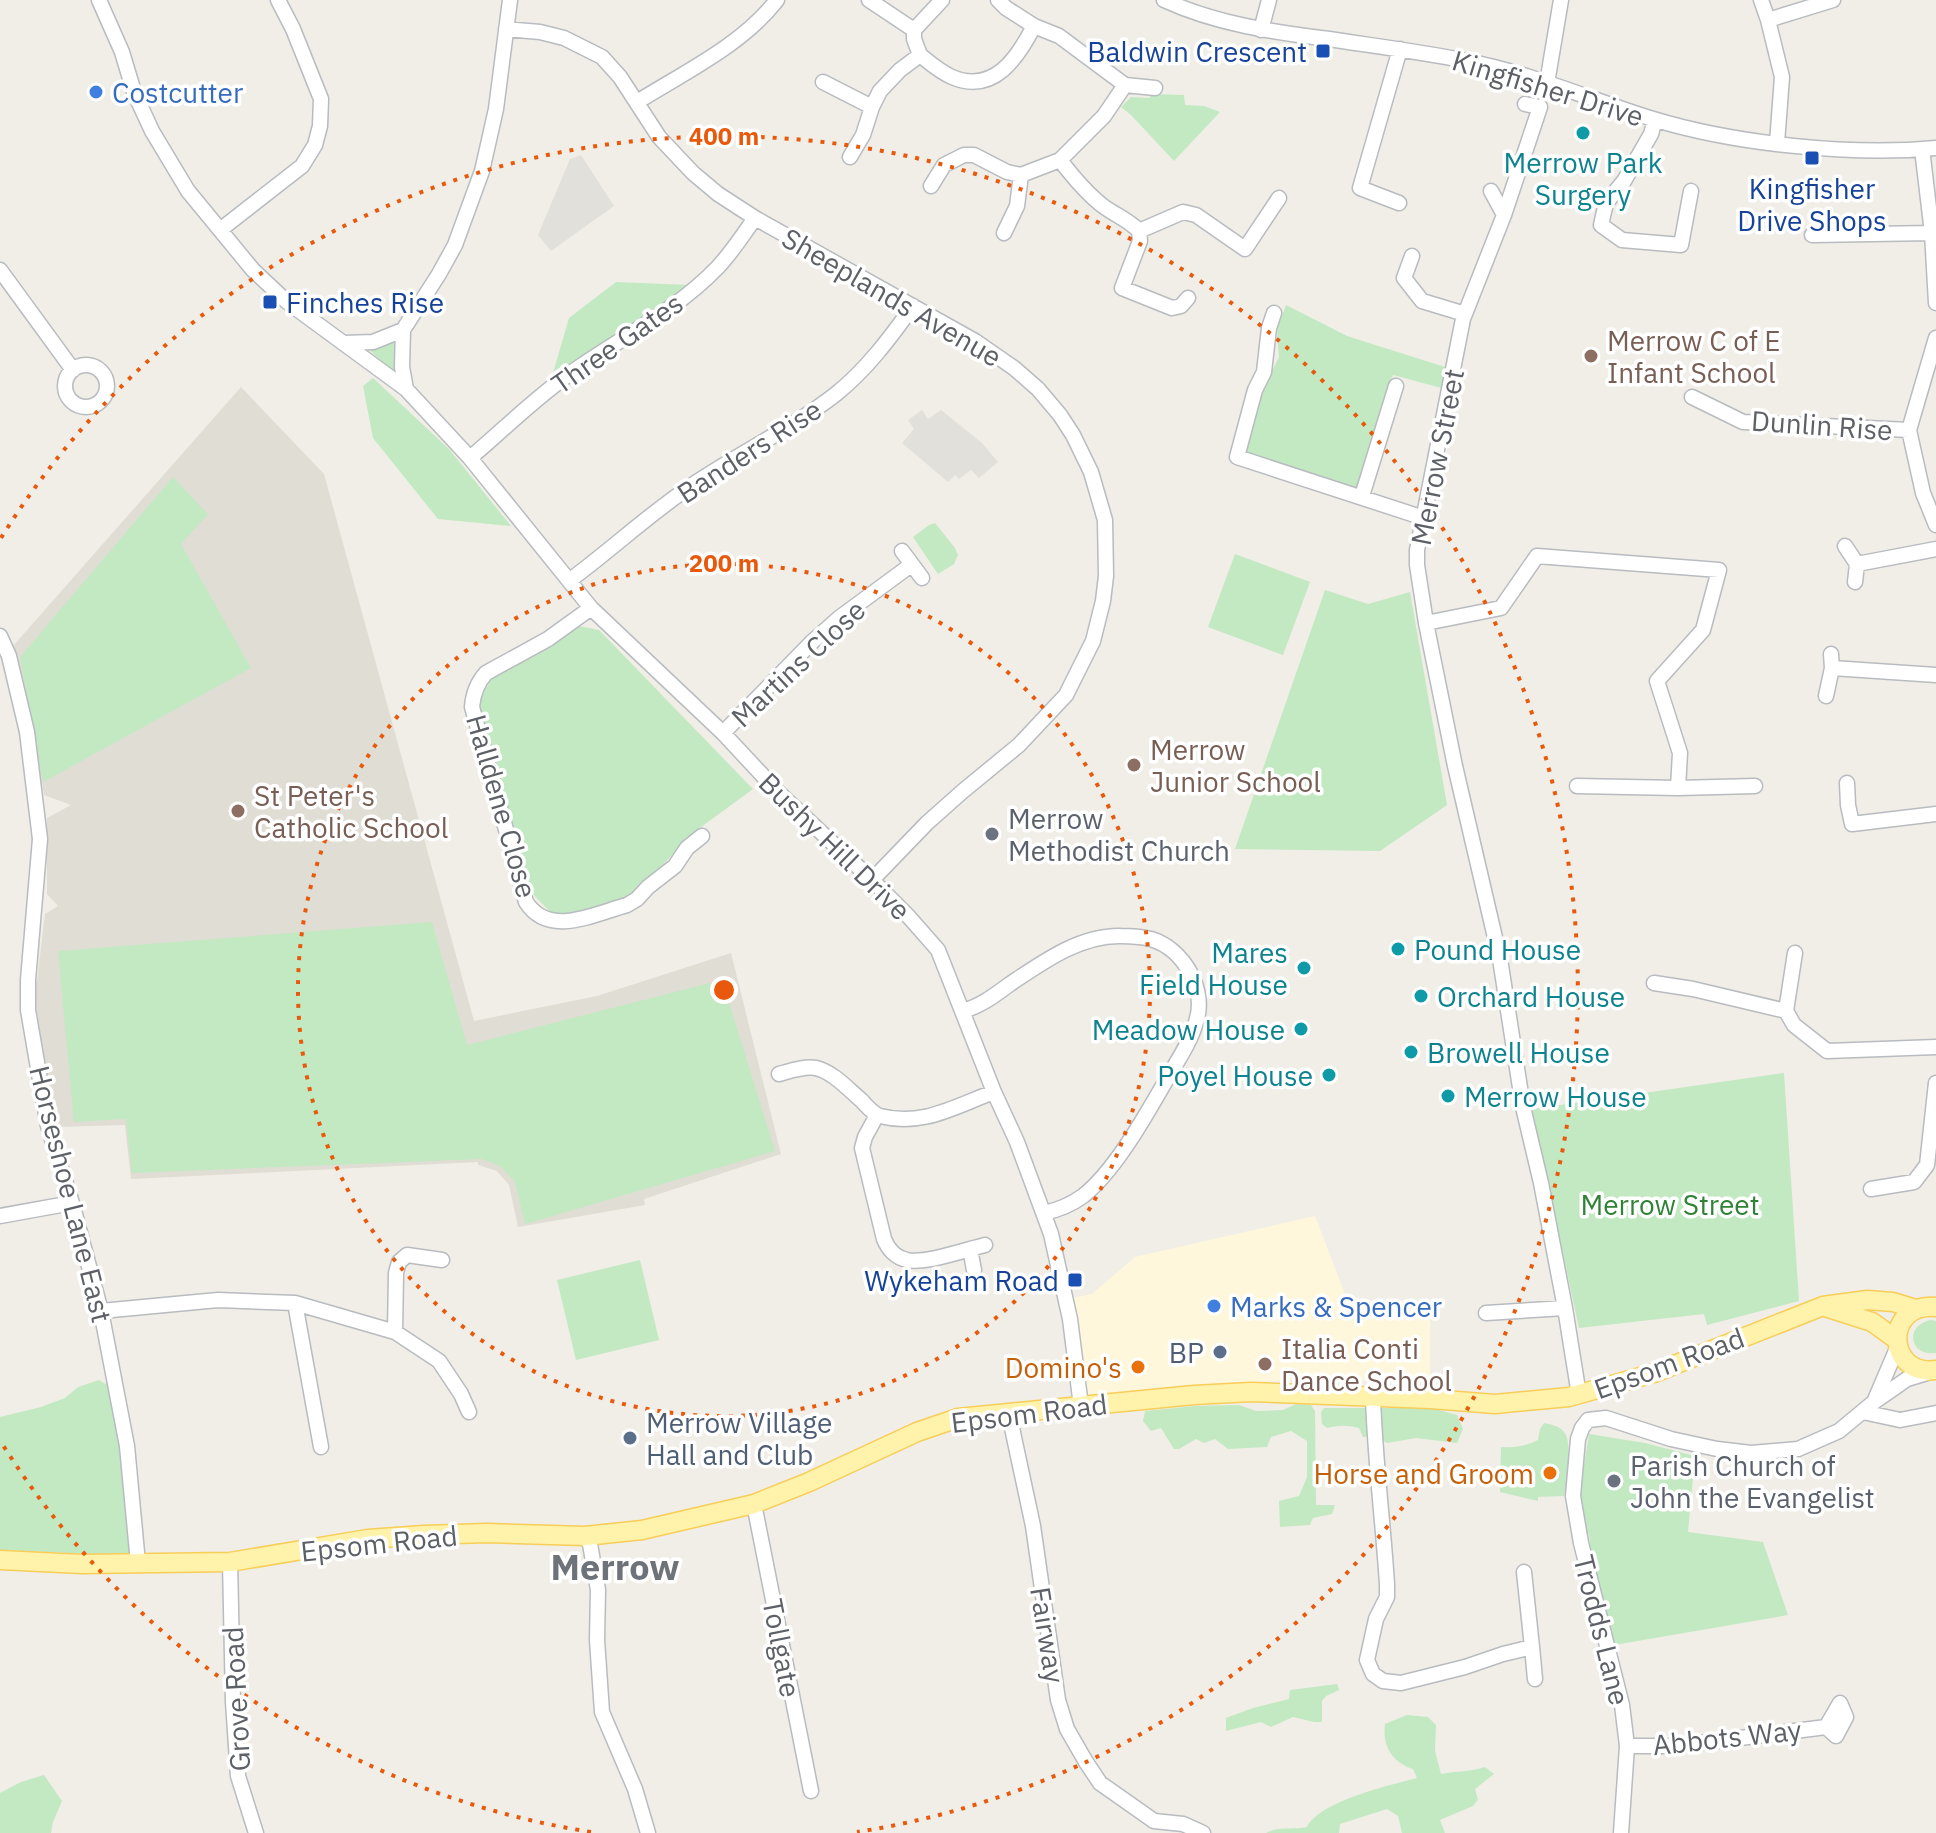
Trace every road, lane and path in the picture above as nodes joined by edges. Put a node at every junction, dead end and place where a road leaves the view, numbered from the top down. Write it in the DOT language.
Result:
graph roads {
  1 [pos="99,0"];
  2 [pos="278,0"];
  3 [pos="510,0"];
  4 [pos="777,0"];
  5 [pos="869,0"];
  6 [pos="942,0"];
  7 [pos="998,0"];
  8 [pos="1164,0"];
  9 [pos="1269,0"];
  10 [pos="1561,0"];
  11 [pos="1761,0"];
  12 [pos="1833,0"];
  13 [pos="1768,20"];
  14 [pos="1034,26"];
  15 [pos="506,29"];
  16 [pos="914,30"];
  17 [pos="1261,30"];
  18 [pos="1400,49"];
  19 [pos="920,55"];
  20 [pos="823,82"];
  21 [pos="1547,83"];
  22 [pos="1125,85"];
  23 [pos="1155,88"];
  24 [pos="637,102"];
  25 [pos="1525,104"];
  26 [pos="872,107"];
  27 [pos="1655,120"];
  28 [pos="1777,143"];
  29 [pos="1929,149"];
  30 [pos="850,157"];
  31 [pos="1060,160"];
  32 [pos="1021,175"];
  33 [pos="931,186"];
  34 [pos="1491,191"];
  35 [pos="1691,191"];
  36 [pos="1279,198"];
  37 [pos="1399,203"];
  38 [pos="1504,215"];
  39 [pos="755,218"];
  40 [pos="220,230"];
  41 [pos="1139,231"];
  42 [pos="1004,233"];
  43 [pos="1932,233"];
  44 [pos="1812,235"];
  45 [pos="1412,256"];
  46 [pos="0,270"];
  47 [pos="1390,271"];
  48 [pos="1404,278"];
  49 [pos="1188,298"];
  50 [pos="1936,303"];
  51 [pos="913,306"];
  52 [pos="1274,313"];
  53 [pos="1465,314"];
  54 [pos="403,330"];
  55 [pos="1936,338"];
  56 [pos="344,343"];
  57 [pos="73,370"];
  58 [pos="1396,386"];
  59 [pos="406,389"];
  60 [pos="1692,397"];
  61 [pos="1909,430"];
  62 [pos="470,458"];
  63 [pos="1362,496"];
  64 [pos="1424,518"];
  65 [pos="1936,525"];
  66 [pos="1845,546"];
  67 [pos="1936,549"];
  68 [pos="902,551"];
  69 [pos="1857,564"];
  70 [pos="911,565"];
  71 [pos="922,578"];
  72 [pos="570,580"];
  73 [pos="1855,582"];
  74 [pos="591,608"];
  75 [pos="1426,623"];
  76 [pos="0,636"];
  77 [pos="1936,675"];
  78 [pos="1826,696"];
  79 [pos="723,733"];
  80 [pos="1847,783"];
  81 [pos="1577,786"];
  82 [pos="1755,786"];
  83 [pos="1678,788"];
  84 [pos="1936,814"];
  85 [pos="702,836"];
  86 [pos="872,880"];
  87 [pos="1795,953"];
  88 [pos="1654,983"];
  89 [pos="963,1011"];
  90 [pos="1786,1011"];
  91 [pos="1936,1047"];
  92 [pos="779,1074"];
  93 [pos="1936,1083"];
  94 [pos="994,1092"];
  95 [pos="877,1115"];
  96 [pos="1871,1189"];
  97 [pos="72,1203"];
  98 [pos="1044,1213"];
  99 [pos="0,1216"];
  100 [pos="442,1260"];
  101 [pos="974,1270"];
  102 [pos="295,1303"];
  103 [pos="1823,1306"];
  104 [pos="1929,1307"];
  105 [pos="1565,1308"];
  106 [pos="101,1311"];
  107 [pos="1486,1313"];
  108 [pos="395,1332"];
  109 [pos="1897,1343"];
  110 [pos="1933,1371"];
  111 [pos="1579,1395"];
  112 [pos="1373,1398"];
  113 [pos="1081,1406"];
  114 [pos="1868,1407"];
  115 [pos="469,1412"];
  116 [pos="1936,1413"];
  117 [pos="1009,1414"];
  118 [pos="1582,1428"];
  119 [pos="321,1447"];
  120 [pos="754,1504"];
  121 [pos="585,1536"];
  122 [pos="0,1560"];
  123 [pos="230,1562"];
  124 [pos="138,1563"];
  125 [pos="1524,1572"];
  126 [pos="1532,1647"];
  127 [pos="1535,1679"];
  128 [pos="1826,1727"];
  129 [pos="1627,1746"];
  130 [pos="811,1791"];
  131 [pos="1151,1827"];
  132 [pos="256,1833"];
  133 [pos="648,1833"];
  134 [pos="1203,1833"];
  135 [pos="1621,1833"];
  1 -- 40 [label="street, Bushy Hill Drive"];
  2 -- 40 [label="street"];
  3 -- 15 [label="street"];
  4 -- 24 [label="street"];
  5 -- 16 [label="street"];
  6 -- 16 [label="street"];
  7 -- 14 [label="street"];
  8 -- 17 [label="street, Kingfisher Drive"];
  9 -- 17 [label="street"];
  10 -- 21 [label="street"];
  11 -- 13 [label="street"];
  12 -- 13 [label="street"];
  13 -- 28 [label="street"];
  14 -- 19 [label="street"];
  14 -- 22 [label="street"];
  15 -- 24 [label="street, Sheeplands Avenue"];
  15 -- 54 [label="street"];
  16 -- 19 [label="street"];
  17 -- 18 [label="street, Kingfisher Drive"];
  18 -- 21 [label="street, Kingfisher Drive"];
  18 -- 37 [label="street"];
  19 -- 26 [label="street"];
  20 -- 26 [label="street"];
  21 -- 27 [label="street, Kingfisher Drive"];
  22 -- 23 [label="street"];
  22 -- 31 [label="street"];
  24 -- 39 [label="street, Sheeplands Avenue"];
  25 -- 38 [label="street, Merrow Street"];
  26 -- 30 [label="street"];
  27 -- 28 [label="street, Kingfisher Drive"];
  27 -- 35 [label="street"];
  28 -- 29 [label="street, Kingfisher Drive"];
  29 -- 43 [label="street"];
  31 -- 32 [label="street"];
  31 -- 41 [label="street"];
  32 -- 33 [label="street"];
  32 -- 42 [label="street"];
  34 -- 38 [label="street"];
  36 -- 41 [label="street"];
  38 -- 53 [label="street, Merrow Street"];
  39 -- 51 [label="street, Sheeplands Avenue"];
  39 -- 62 [label="street, Three Gates"];
  40 -- 56 [label="street, Bushy Hill Drive"];
  41 -- 49 [label="street"];
  43 -- 44 [label="street"];
  43 -- 50 [label="street"];
  45 -- 48 [label="street"];
  46 -- 57 [label="street"];
  47 -- 48 [label="street"];
  48 -- 53 [label="street"];
  51 -- 72 [label="street, Banders Rise"];
  51 -- 86 [label="street, Sheeplands Avenue"];
  52 -- 63 [label="street"];
  53 -- 64 [label="street, Merrow Street"];
  54 -- 56 [label="street"];
  54 -- 59 [label="street"];
  55 -- 61 [label="street"];
  56 -- 59 [label="street, Bushy Hill Drive"];
  58 -- 63 [label="street"];
  59 -- 62 [label="street, Bushy Hill Drive"];
  60 -- 61 [label="street, Dunlin Rise"];
  61 -- 65 [label="street"];
  62 -- 72 [label="street, Bushy Hill Drive"];
  63 -- 64 [label="street"];
  64 -- 75 [label="street, Merrow Street"];
  66 -- 69 [label="street"];
  67 -- 69 [label="street"];
  68 -- 70 [label="street"];
  69 -- 73 [label="street"];
  70 -- 71 [label="street"];
  70 -- 79 [label="street, Martins Close"];
  72 -- 74 [label="street, Bushy Hill Drive"];
  74 -- 79 [label="street, Bushy Hill Drive"];
  74 -- 85 [label="street, Halldene Close"];
  75 -- 83 [label="street"];
  75 -- 105 [label="street, Merrow Street"];
  76 -- 97 [label="street, Horseshoe Lane East"];
  77 -- 78 [label="street"];
  79 -- 86 [label="street, Bushy Hill Drive"];
  80 -- 84 [label="street"];
  81 -- 83 [label="street"];
  82 -- 83 [label="street"];
  86 -- 89 [label="street, Bushy Hill Drive"];
  87 -- 90 [label="street"];
  88 -- 90 [label="street"];
  89 -- 94 [label="street, Bushy Hill Drive"];
  89 -- 98 [label="street"];
  90 -- 91 [label="street"];
  92 -- 95 [label="street"];
  93 -- 96 [label="street"];
  94 -- 95 [label="street"];
  94 -- 98 [label="street, Bushy Hill Drive"];
  95 -- 101 [label="street"];
  97 -- 99 [label="street"];
  97 -- 106 [label="street, Horseshoe Lane East"];
  98 -- 113 [label="street, Bushy Hill Drive"];
  100 -- 108 [label="street"];
  102 -- 106 [label="street"];
  102 -- 108 [label="street"];
  102 -- 119 [label="street"];
  103 -- 104 [label="main road, Epsom Road"];
  103 -- 109 [label="main road"];
  103 -- 111 [label="main road, Epsom Road"];
  104 -- 109 [label="main road"];
  105 -- 107 [label="street"];
  105 -- 111 [label="street, Merrow Street"];
  106 -- 124 [label="street, Horseshoe Lane East"];
  108 -- 115 [label="street"];
  109 -- 110 [label="main road"];
  109 -- 114 [label="street"];
  110 -- 114 [label="street, Epsom Road"];
  111 -- 112 [label="main road, Epsom Road"];
  112 -- 113 [label="main road, Epsom Road"];
  112 -- 126 [label="street"];
  113 -- 117 [label="main road, Epsom Road"];
  114 -- 116 [label="street"];
  114 -- 118 [label="street, Epsom Road"];
  117 -- 120 [label="main road, Epsom Road"];
  117 -- 131 [label="street, Fairway"];
  118 -- 129 [label="street, Trodds Lane"];
  120 -- 121 [label="main road, Epsom Road"];
  120 -- 130 [label="street, Tollgate"];
  121 -- 123 [label="main road, Epsom Road"];
  121 -- 133 [label="street"];
  122 -- 124 [label="main road, Epsom Road"];
  123 -- 124 [label="main road, Epsom Road"];
  123 -- 132 [label="street, Grove Road"];
  125 -- 126 [label="street"];
  126 -- 127 [label="street"];
  128 -- 129 [label="street, Abbots Way"];
  129 -- 135 [label="street, Trodds Lane"];
  131 -- 134 [label="street, Fairway"];
}
